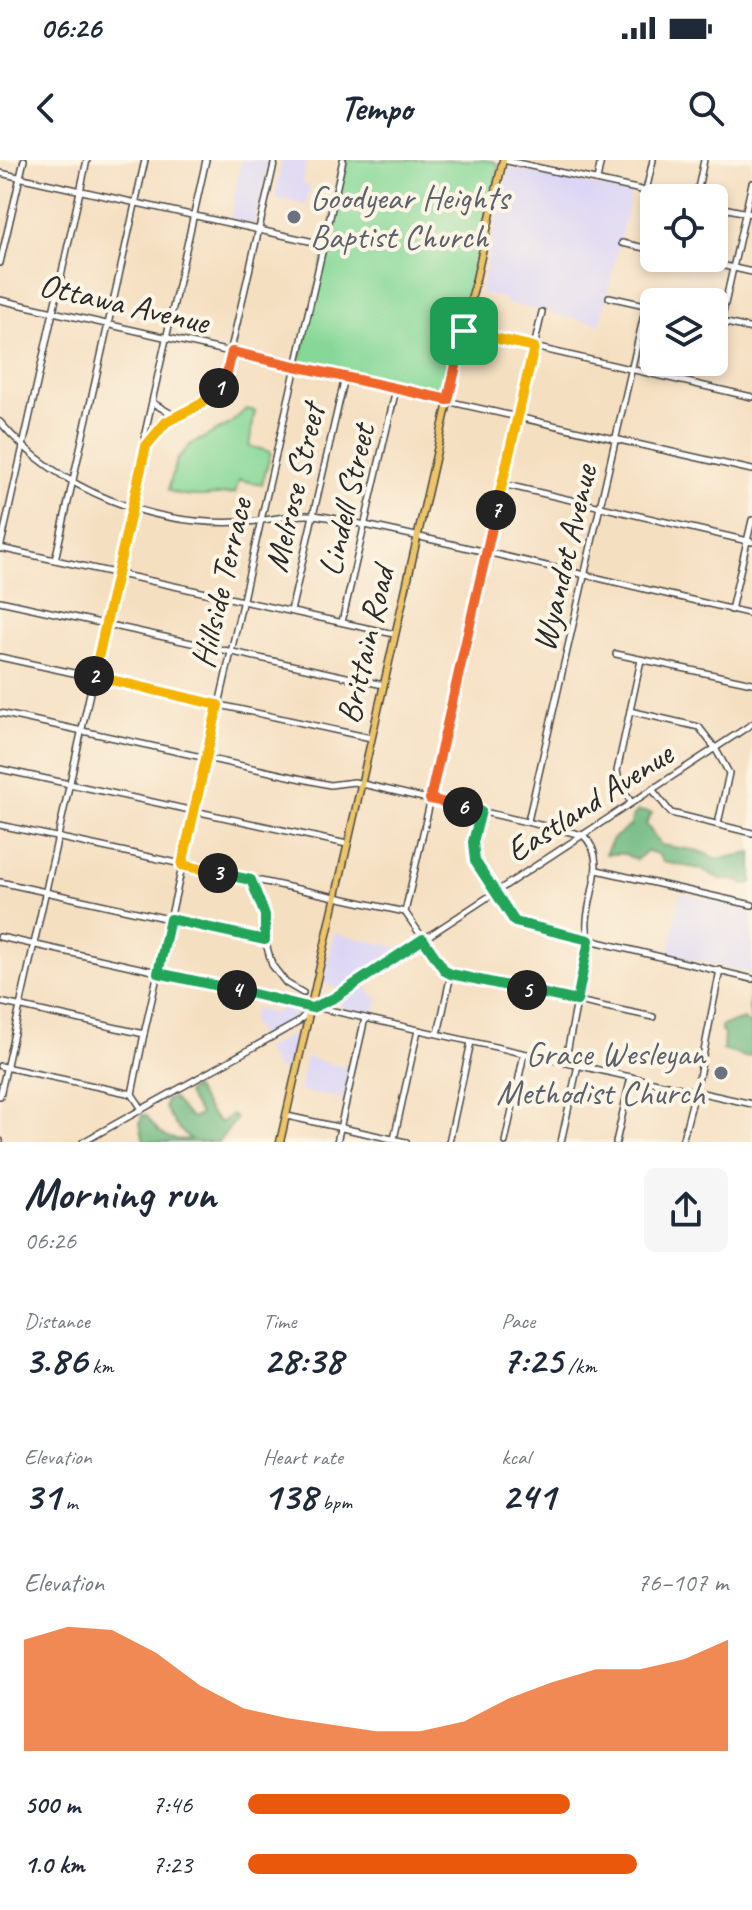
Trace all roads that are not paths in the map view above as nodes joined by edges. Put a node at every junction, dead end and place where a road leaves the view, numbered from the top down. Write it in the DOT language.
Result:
graph roads {
  1 [pos="24,160"];
  2 [pos="87,160"];
  3 [pos="145,160"];
  4 [pos="206,160"];
  5 [pos="275,160"];
  6 [pos="343,160"];
  7 [pos="503,160"];
  8 [pos="601,160"];
  9 [pos="653,160"];
  10 [pos="704,160"];
  11 [pos="0,173"];
  12 [pos="20,177"];
  13 [pos="597,180"];
  14 [pos="752,183"];
  15 [pos="648,184"];
  16 [pos="699,184"];
  17 [pos="81,190"];
  18 [pos="640,190"];
  19 [pos="135,202"];
  20 [pos="728,209"];
  21 [pos="749,214"];
  22 [pos="194,216"];
  23 [pos="260,230"];
  24 [pos="622,243"];
  25 [pos="323,244"];
  26 [pos="640,247"];
  27 [pos="0,263"];
  28 [pos="728,267"];
  29 [pos="733,268"];
  30 [pos="752,272"];
  31 [pos="727,288"];
  32 [pos="609,297"];
  33 [pos="0,300"];
  34 [pos="640,305"];
  35 [pos="53,312"];
  36 [pos="542,312"];
  37 [pos="728,323"];
  38 [pos="108,324"];
  39 [pos="752,329"];
  40 [pos="464,331"];
  41 [pos="640,333"];
  42 [pos="167,337"];
  43 [pos="534,347"];
  44 [pos="232,352"];
  45 [pos="296,366"];
  46 [pos="632,370"];
  47 [pos="345,377"];
  48 [pos="396,389"];
  49 [pos="752,397"];
  50 [pos="448,400"];
  51 [pos="152,403"];
  52 [pos="175,416"];
  53 [pos="518,416"];
  54 [pos="0,422"];
  55 [pos="616,438"];
  56 [pos="146,446"];
  57 [pos="24,447"];
  58 [pos="752,470"];
  59 [pos="73,482"];
  60 [pos="502,484"];
  61 [pos="600,507"];
  62 [pos="131,508"];
  63 [pos="312,515"];
  64 [pos="259,520"];
  65 [pos="752,520"];
  66 [pos="364,526"];
  67 [pos="416,537"];
  68 [pos="750,541"];
  69 [pos="0,549"];
  70 [pos="486,553"];
  71 [pos="55,560"];
  72 [pos="117,573"];
  73 [pos="585,576"];
  74 [pos="242,600"];
  75 [pos="0,601"];
  76 [pos="731,610"];
  77 [pos="291,611"];
  78 [pos="752,614"];
  79 [pos="342,622"];
  80 [pos="105,624"];
  81 [pos="394,634"];
  82 [pos="230,651"];
  83 [pos="616,654"];
  84 [pos="0,657"];
  85 [pos="641,660"];
  86 [pos="93,677"];
  87 [pos="752,683"];
  88 [pos="383,685"];
  89 [pos="218,705"];
  90 [pos="630,711"];
  91 [pos="0,713"];
  92 [pos="752,724"];
  93 [pos="82,730"];
  94 [pos="371,738"];
  95 [pos="715,748"];
  96 [pos="206,758"];
  97 [pos="0,769"];
  98 [pos="361,783"];
  99 [pos="69,784"];
  100 [pos="652,789"];
  101 [pos="430,799"];
  102 [pos="631,802"];
  103 [pos="194,811"];
  104 [pos="481,811"];
  105 [pos="528,821"];
  106 [pos="718,824"];
  107 [pos="0,825"];
  108 [pos="752,833"];
  109 [pos="583,835"];
  110 [pos="57,838"];
  111 [pos="347,844"];
  112 [pos="182,865"];
  113 [pos="597,870"];
  114 [pos="251,880"];
  115 [pos="0,882"];
  116 [pos="45,892"];
  117 [pos="496,892"];
  118 [pos="335,897"];
  119 [pos="752,905"];
  120 [pos="405,912"];
  121 [pos="170,919"];
  122 [pos="0,937"];
  123 [pos="423,939"];
  124 [pos="265,940"];
  125 [pos="589,940"];
  126 [pos="34,945"];
  127 [pos="720,970"];
  128 [pos="158,973"];
  129 [pos="451,974"];
  130 [pos="752,979"];
  131 [pos="303,993"];
  132 [pos="577,1001"];
  133 [pos="0,1002"];
  134 [pos="20,1007"];
  135 [pos="312,1008"];
  136 [pos="653,1017"];
  137 [pos="365,1018"];
  138 [pos="418,1030"];
  139 [pos="144,1034"];
  140 [pos="438,1034"];
  141 [pos="471,1042"];
  142 [pos="524,1054"];
  143 [pos="565,1063"];
  144 [pos="578,1065"];
  145 [pos="3,1066"];
  146 [pos="631,1077"];
  147 [pos="695,1091"];
  148 [pos="132,1094"];
  149 [pos="0,1096"];
  150 [pos="752,1104"];
  151 [pos="142,1109"];
  152 [pos="287,1116"];
  153 [pos="341,1128"];
  154 [pos="393,1140"];
  155 [pos="83,1142"];
  156 [pos="280,1142"];
  157 [pos="337,1142"];
  158 [pos="406,1142"];
  159 [pos="449,1142"];
  160 [pos="505,1142"];
  161 [pos="561,1142"];
  162 [pos="616,1142"];
  163 [pos="682,1142"];
  1 -- 12 [label="street"];
  2 -- 17 [label="street"];
  3 -- 19 [label="street"];
  4 -- 22 [label="street"];
  5 -- 23 [label="street"];
  6 -- 25 [label="street, Hillside Terrace"];
  7 -- 13 [label="street"];
  7 -- 40 [label="main road, Brittain Road"];
  8 -- 13 [label="street"];
  9 -- 15 [label="street"];
  10 -- 16 [label="street"];
  11 -- 12 [label="street"];
  12 -- 17 [label="street"];
  12 -- 27 [label="street"];
  13 -- 18 [label="street"];
  14 -- 21 [label="street"];
  17 -- 19 [label="street"];
  17 -- 35 [label="street"];
  19 -- 22 [label="street"];
  19 -- 38 [label="street"];
  20 -- 21 [label="street"];
  21 -- 29 [label="street"];
  22 -- 23 [label="street"];
  22 -- 42 [label="street"];
  23 -- 25 [label="street"];
  23 -- 44 [label="street"];
  24 -- 26 [label="street"];
  25 -- 45 [label="street, Hillside Terrace"];
  28 -- 29 [label="street"];
  29 -- 30 [label="street"];
  29 -- 31 [label="street"];
  32 -- 34 [label="street"];
  33 -- 35 [label="street, Ottawa Avenue"];
  35 -- 38 [label="street, Ottawa Avenue"];
  35 -- 57 [label="street"];
  36 -- 43 [label="street"];
  37 -- 39 [label="street"];
  38 -- 42 [label="street, Ottawa Avenue"];
  38 -- 59 [label="street"];
  40 -- 43 [label="street"];
  40 -- 50 [label="main road, Brittain Road"];
  41 -- 46 [label="street, Wyandot Avenue"];
  42 -- 44 [label="street, Ottawa Avenue"];
  42 -- 51 [label="street"];
  43 -- 46 [label="street"];
  43 -- 53 [label="street"];
  44 -- 45 [label="street, Ottawa Avenue"];
  44 -- 52 [label="street"];
  45 -- 47 [label="street, Ottawa Avenue"];
  45 -- 64 [label="street, Hillside Terrace"];
  46 -- 49 [label="street"];
  46 -- 55 [label="street, Wyandot Avenue"];
  47 -- 48 [label="street, Ottawa Avenue"];
  47 -- 63 [label="street, Melrose Street"];
  48 -- 50 [label="street, Ottawa Avenue"];
  48 -- 66 [label="street, Lindell Street"];
  50 -- 53 [label="street, Ottawa Avenue"];
  50 -- 67 [label="main road, Brittain Road"];
  51 -- 52 [label="street"];
  51 -- 56 [label="street"];
  52 -- 56 [label="street"];
  53 -- 55 [label="street, Ottawa Avenue"];
  53 -- 60 [label="street"];
  54 -- 57 [label="street"];
  55 -- 58 [label="street, Ottawa Avenue"];
  55 -- 61 [label="street, Wyandot Avenue"];
  56 -- 62 [label="street"];
  57 -- 59 [label="street"];
  57 -- 69 [label="street"];
  59 -- 62 [label="street"];
  59 -- 71 [label="street"];
  60 -- 61 [label="street"];
  60 -- 70 [label="street"];
  61 -- 68 [label="street"];
  61 -- 73 [label="street, Wyandot Avenue"];
  62 -- 64 [label="street"];
  62 -- 72 [label="street"];
  63 -- 64 [label="street"];
  63 -- 66 [label="street"];
  63 -- 77 [label="street, Melrose Street"];
  64 -- 74 [label="street, Hillside Terrace"];
  65 -- 68 [label="street"];
  66 -- 67 [label="street"];
  66 -- 79 [label="street, Lindell Street"];
  67 -- 70 [label="street"];
  67 -- 81 [label="main road, Brittain Road"];
  68 -- 76 [label="street"];
  69 -- 71 [label="street"];
  70 -- 73 [label="street"];
  70 -- 101 [label="street"];
  71 -- 72 [label="street"];
  72 -- 74 [label="street"];
  72 -- 80 [label="street"];
  73 -- 76 [label="street"];
  73 -- 105 [label="street, Wyandot Avenue"];
  74 -- 77 [label="street"];
  74 -- 82 [label="street, Hillside Terrace"];
  75 -- 80 [label="street"];
  76 -- 78 [label="street"];
  77 -- 79 [label="street"];
  79 -- 81 [label="street"];
  80 -- 82 [label="street"];
  80 -- 86 [label="street"];
  81 -- 88 [label="main road, Brittain Road"];
  82 -- 88 [label="street"];
  82 -- 89 [label="street, Hillside Terrace"];
  83 -- 85 [label="street"];
  84 -- 86 [label="street"];
  85 -- 87 [label="street"];
  85 -- 90 [label="street"];
  86 -- 89 [label="street"];
  86 -- 93 [label="street"];
  88 -- 94 [label="main road, Brittain Road"];
  89 -- 94 [label="street"];
  89 -- 96 [label="street, Hillside Terrace"];
  90 -- 95 [label="street"];
  90 -- 102 [label="street"];
  91 -- 93 [label="street"];
  92 -- 95 [label="street, Eastland Avenue"];
  93 -- 96 [label="street"];
  93 -- 99 [label="street"];
  94 -- 98 [label="main road, Brittain Road"];
  95 -- 100 [label="street, Eastland Avenue"];
  95 -- 106 [label="street"];
  96 -- 98 [label="street"];
  96 -- 103 [label="street, Hillside Terrace"];
  97 -- 99 [label="street"];
  98 -- 101 [label="street"];
  98 -- 111 [label="main road, Brittain Road"];
  99 -- 103 [label="street"];
  99 -- 110 [label="street"];
  100 -- 102 [label="street, Eastland Avenue"];
  100 -- 106 [label="street"];
  101 -- 104 [label="street"];
  101 -- 120 [label="street"];
  102 -- 109 [label="street, Eastland Avenue"];
  103 -- 111 [label="street"];
  103 -- 112 [label="street, Hillside Terrace"];
  104 -- 105 [label="street"];
  104 -- 117 [label="street"];
  105 -- 109 [label="street"];
  106 -- 108 [label="street"];
  107 -- 110 [label="street"];
  109 -- 113 [label="street"];
  109 -- 117 [label="street, Eastland Avenue"];
  110 -- 112 [label="street"];
  110 -- 116 [label="street"];
  111 -- 118 [label="main road, Brittain Road"];
  112 -- 114 [label="street"];
  112 -- 121 [label="street, Hillside Terrace"];
  113 -- 119 [label="street"];
  113 -- 125 [label="street"];
  114 -- 118 [label="street"];
  114 -- 124 [label="street"];
  115 -- 116 [label="street"];
  116 -- 121 [label="street"];
  116 -- 126 [label="street"];
  117 -- 123 [label="street, Eastland Avenue"];
  117 -- 125 [label="street"];
  118 -- 120 [label="street"];
  118 -- 135 [label="main road, Brittain Road"];
  120 -- 123 [label="street"];
  121 -- 124 [label="street"];
  121 -- 128 [label="street, Hillside Terrace"];
  122 -- 126 [label="street"];
  123 -- 129 [label="street"];
  123 -- 135 [label="street, Eastland Avenue"];
  124 -- 131 [label="street"];
  125 -- 127 [label="street"];
  125 -- 132 [label="street"];
  126 -- 128 [label="street"];
  126 -- 134 [label="street"];
  127 -- 130 [label="street"];
  127 -- 147 [label="street"];
  128 -- 135 [label="street"];
  128 -- 139 [label="street, Hillside Terrace"];
  129 -- 132 [label="street"];
  129 -- 140 [label="street"];
  132 -- 136 [label="street"];
  132 -- 143 [label="street"];
  133 -- 134 [label="street"];
  134 -- 139 [label="street"];
  134 -- 145 [label="street"];
  135 -- 137 [label="street"];
  135 -- 151 [label="street, Eastland Avenue"];
  135 -- 152 [label="main road, Brittain Road"];
  137 -- 138 [label="street"];
  137 -- 153 [label="street"];
  138 -- 140 [label="street"];
  138 -- 154 [label="street"];
  139 -- 148 [label="street, Hillside Terrace"];
  140 -- 141 [label="street"];
  141 -- 142 [label="street"];
  141 -- 159 [label="street"];
  142 -- 143 [label="street"];
  142 -- 160 [label="street"];
  143 -- 144 [label="street"];
  144 -- 146 [label="street"];
  144 -- 161 [label="street"];
  145 -- 148 [label="street"];
  145 -- 149 [label="street"];
  146 -- 147 [label="street"];
  146 -- 162 [label="street"];
  147 -- 150 [label="street"];
  147 -- 163 [label="street"];
  148 -- 151 [label="street"];
  151 -- 155 [label="street, Eastland Avenue"];
  152 -- 153 [label="street"];
  152 -- 156 [label="main road, Brittain Road"];
  153 -- 154 [label="street"];
  153 -- 157 [label="street"];
  154 -- 158 [label="street"];
}
